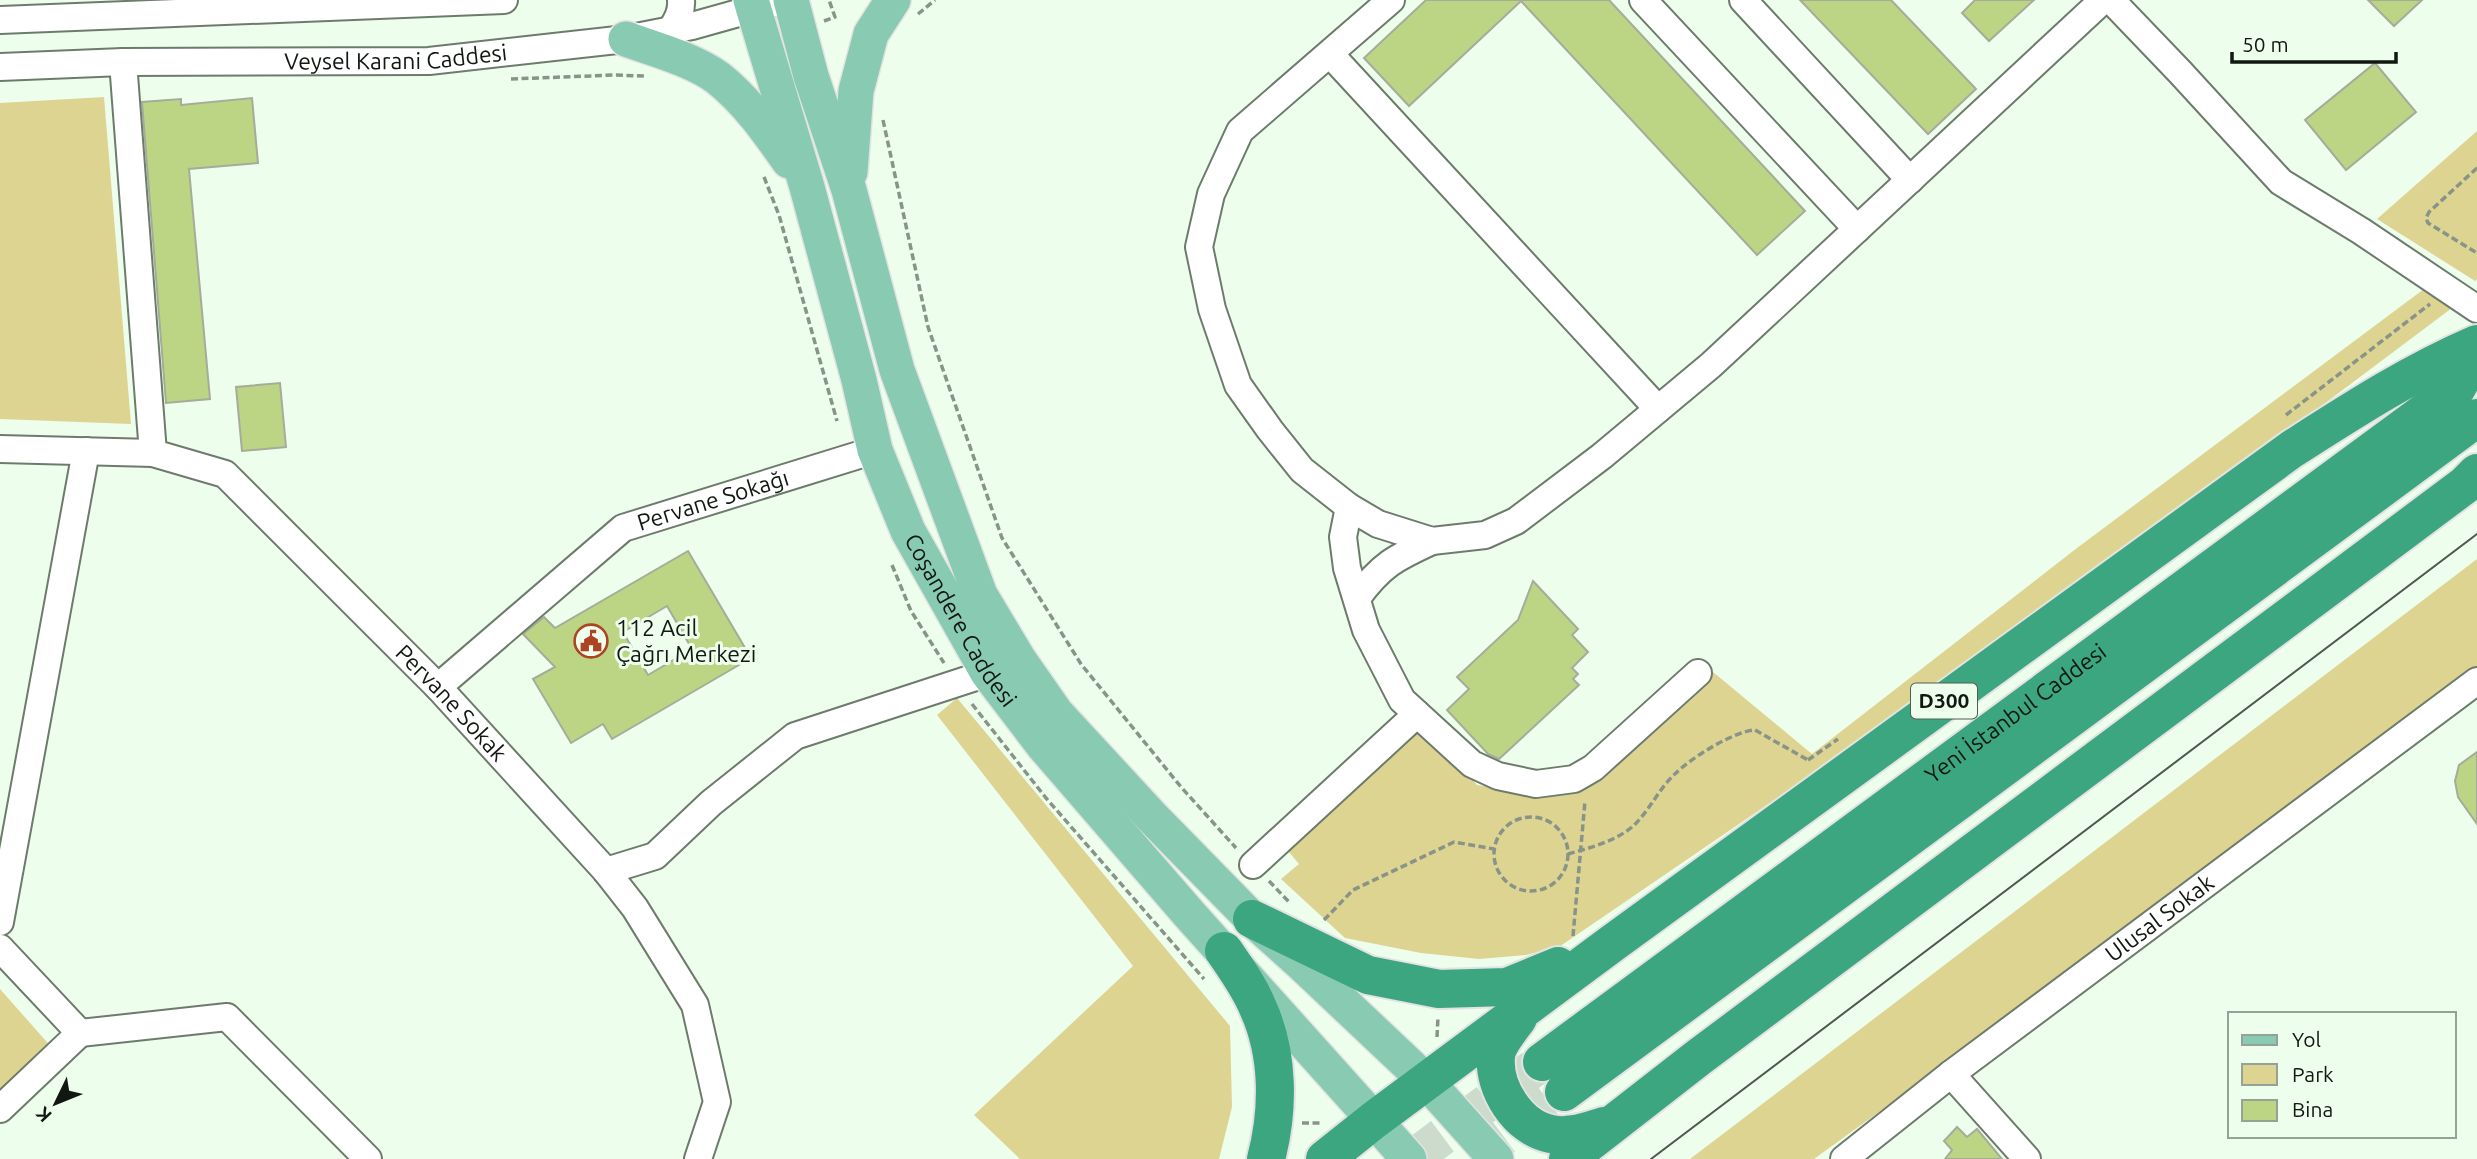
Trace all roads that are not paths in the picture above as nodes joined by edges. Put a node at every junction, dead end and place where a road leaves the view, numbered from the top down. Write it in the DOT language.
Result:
graph roads {
  1 [pos="504,0"];
  2 [pos="681,0"];
  3 [pos="791,0"];
  4 [pos="893,0"];
  5 [pos="1391,0"];
  6 [pos="1643,0"];
  7 [pos="1742,0"];
  8 [pos="2104,0"];
  9 [pos="2111,0"];
  10 [pos="763,3"];
  11 [pos="256,5"];
  12 [pos="0,20"];
  13 [pos="671,30"];
  14 [pos="626,39"];
  15 [pos="1330,54"];
  16 [pos="123,62"];
  17 [pos="0,67"];
  18 [pos="1910,180"];
  19 [pos="807,187"];
  20 [pos="849,190"];
  21 [pos="1857,229"];
  22 [pos="2477,309"];
  23 [pos="2477,344"];
  24 [pos="2477,352"];
  25 [pos="1658,409"];
  26 [pos="2477,418"];
  27 [pos="0,449"];
  28 [pos="875,450"];
  29 [pos="86,451"];
  30 [pos="153,453"];
  31 [pos="2477,473"];
  32 [pos="1349,507"];
  33 [pos="1432,541"];
  34 [pos="1357,598"];
  35 [pos="988,673"];
  36 [pos="1698,673"];
  37 [pos="2477,681"];
  38 [pos="438,687"];
  39 [pos="1417,714"];
  40 [pos="1252,865"];
  41 [pos="606,871"];
  42 [pos="1252,919"];
  43 [pos="0,922"];
  44 [pos="1615,942"];
  45 [pos="0,948"];
  46 [pos="1224,951"];
  47 [pos="1523,1010"];
  48 [pos="80,1033"];
  49 [pos="1951,1074"];
  50 [pos="1427,1082"];
  51 [pos="0,1109"];
  52 [pos="1622,1118"];
  53 [pos="1374,1120"];
  54 [pos="355,1155"];
  55 [pos="698,1159"];
  56 [pos="1266,1159"];
  57 [pos="1325,1159"];
  58 [pos="1409,1159"];
  59 [pos="1496,1159"];
  60 [pos="1568,1159"];
  61 [pos="1613,1159"];
  62 [pos="1844,1159"];
  63 [pos="2027,1159"];
  1 -- 11 [label="street"];
  2 -- 13 [label="street"];
  3 -- 20 [label="main road, Coşandere Caddesi"];
  4 -- 20 [label="main road"];
  5 -- 15 [label="street"];
  6 -- 21 [label="street"];
  7 -- 18 [label="street"];
  8 -- 18 [label="street"];
  9 -- 22 [label="street"];
  10 -- 13 [label="street, Veysel Karani Caddesi"];
  10 -- 19 [label="main road, Coşandere Caddesi"];
  11 -- 12 [label="street"];
  13 -- 14 [label="street, Veysel Karani Caddesi"];
  14 -- 16 [label="street, Veysel Karani Caddesi"];
  14 -- 19 [label="main road"];
  15 -- 25 [label="street"];
  15 -- 32 [label="street"];
  16 -- 17 [label="street, Veysel Karani Caddesi"];
  16 -- 30 [label="street"];
  18 -- 21 [label="street"];
  19 -- 28 [label="main road, Coşandere Caddesi"];
  20 -- 42 [label="main road, Coşandere Caddesi"];
  21 -- 25 [label="street"];
  23 -- 44 [label="highway, D300"];
  24 -- 26 [label="highway, Yeni İstanbul Caddesi / D300"];
  25 -- 33 [label="street"];
  27 -- 29 [label="street, Pervane Sokak"];
  28 -- 35 [label="main road, Coşandere Caddesi"];
  28 -- 38 [label="street, Pervane Sokağı"];
  29 -- 30 [label="street, Pervane Sokak"];
  29 -- 43 [label="street"];
  30 -- 38 [label="street, Pervane Sokak"];
  31 -- 52 [label="highway"];
  32 -- 33 [label="street"];
  32 -- 34 [label="street"];
  33 -- 34 [label="street"];
  34 -- 39 [label="street"];
  35 -- 41 [label="street"];
  35 -- 46 [label="main road, Coşandere Caddesi"];
  36 -- 39 [label="street"];
  37 -- 49 [label="street, Ulusal Sokak"];
  38 -- 41 [label="street, Pervane Sokak"];
  39 -- 40 [label="street"];
  41 -- 55 [label="street, Pervane Sokak"];
  42 -- 44 [label="highway"];
  42 -- 50 [label="main road, Coşandere Caddesi"];
  44 -- 47 [label="highway, D300"];
  45 -- 48 [label="street"];
  46 -- 53 [label="main road, Coşandere Caddesi"];
  46 -- 56 [label="highway"];
  47 -- 50 [label="highway, D300"];
  47 -- 52 [label="highway"];
  48 -- 51 [label="street"];
  48 -- 54 [label="street"];
  49 -- 62 [label="street, Ulusal Sokak"];
  49 -- 63 [label="street"];
  50 -- 53 [label="highway, D300"];
  50 -- 59 [label="main road, Coşandere Caddesi"];
  52 -- 60 [label="highway"];
  52 -- 61 [label="highway"];
  53 -- 57 [label="highway, D300"];
  53 -- 58 [label="main road, Coşandere Caddesi"];
}
